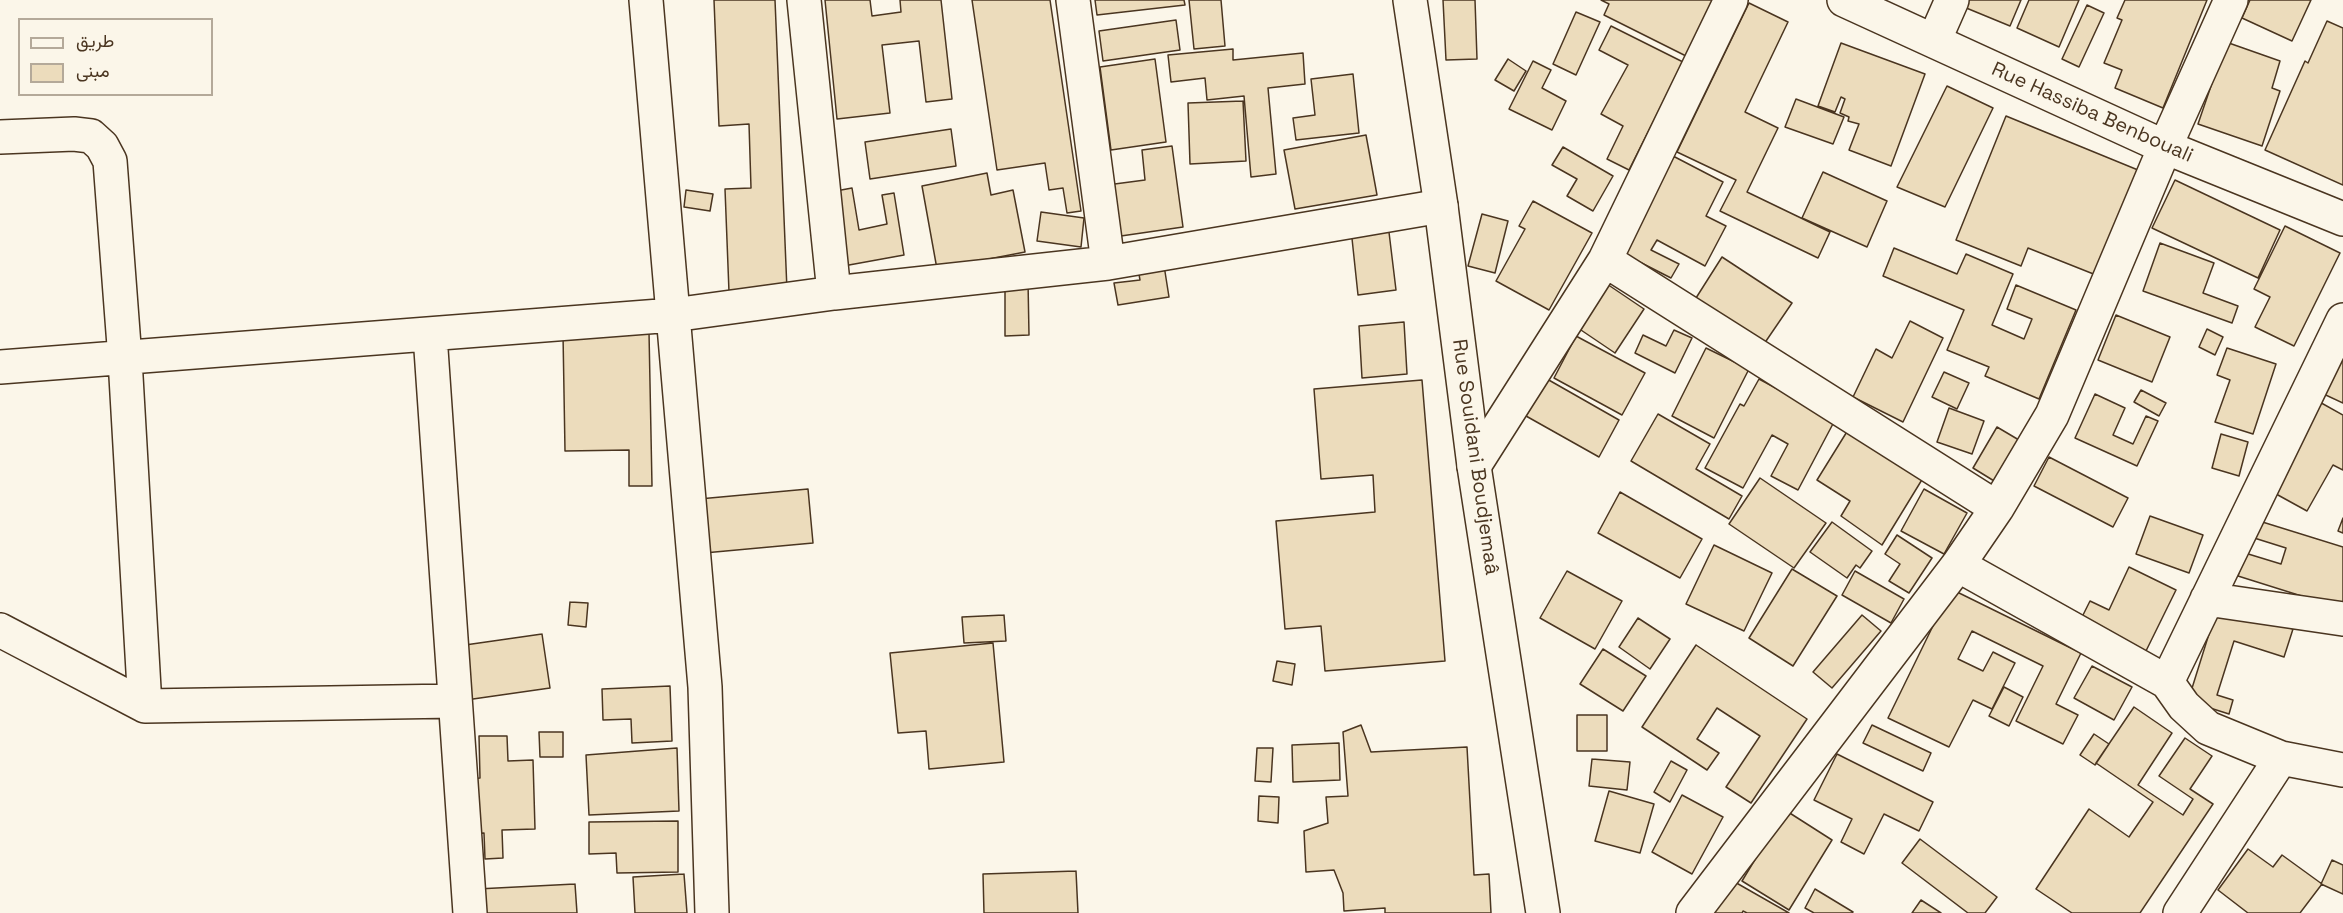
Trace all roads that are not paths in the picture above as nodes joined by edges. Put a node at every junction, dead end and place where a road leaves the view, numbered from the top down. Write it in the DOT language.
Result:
graph roads {
  1 [pos="646,0"];
  2 [pos="804,0"];
  3 [pos="1072,0"];
  4 [pos="1410,0"];
  5 [pos="1731,0"];
  6 [pos="1844,0"];
  7 [pos="1952,0"];
  8 [pos="2230,0"];
  9 [pos="1934,42"];
  10 [pos="0,138"];
  11 [pos="2165,147"];
  12 [pos="1441,206"];
  13 [pos="2343,219"];
  14 [pos="1605,260"];
  15 [pos="1108,263"];
  16 [pos="834,293"];
  17 [pos="673,315"];
  18 [pos="2343,320"];
  19 [pos="430,335"];
  20 [pos="125,359"];
  21 [pos="0,367"];
  22 [pos="1474,466"];
  23 [pos="1997,508"];
  24 [pos="1958,565"];
  25 [pos="2208,599"];
  26 [pos="2343,619"];
  27 [pos="0,630"];
  28 [pos="2168,682"];
  29 [pos="454,701"];
  30 [pos="145,706"];
  31 [pos="2281,758"];
  32 [pos="2343,770"];
  33 [pos="470,913"];
  34 [pos="712,913"];
  35 [pos="1543,913"];
  36 [pos="1693,913"];
  37 [pos="2180,913"];
  1 -- 17 [label="street"];
  2 -- 16 [label="street"];
  3 -- 15 [label="street"];
  4 -- 12 [label="street, Rue Souidani Boudjemaâ"];
  5 -- 14 [label="street"];
  6 -- 9 [label="street, Rue Hassiba Benbouali"];
  7 -- 9 [label="street"];
  8 -- 11 [label="street"];
  9 -- 11 [label="street, Rue Hassiba Benbouali"];
  10 -- 20 [label="street"];
  11 -- 13 [label="street, Rue Hassiba Benbouali"];
  11 -- 23 [label="street"];
  12 -- 15 [label="street"];
  12 -- 22 [label="street, Rue Souidani Boudjemaâ"];
  14 -- 22 [label="street"];
  14 -- 23 [label="street"];
  15 -- 16 [label="street"];
  16 -- 17 [label="street"];
  17 -- 19 [label="street"];
  17 -- 34 [label="street"];
  18 -- 25 [label="street"];
  19 -- 20 [label="street"];
  19 -- 29 [label="street"];
  20 -- 21 [label="street"];
  20 -- 30 [label="street"];
  22 -- 35 [label="street, Rue Souidani Boudjemaâ"];
  23 -- 24 [label="street"];
  24 -- 28 [label="street"];
  24 -- 36 [label="street"];
  25 -- 26 [label="street"];
  25 -- 28 [label="street"];
  27 -- 30 [label="street"];
  28 -- 31 [label="street"];
  29 -- 30 [label="street"];
  29 -- 33 [label="street"];
  31 -- 32 [label="street"];
  31 -- 37 [label="street"];
}
